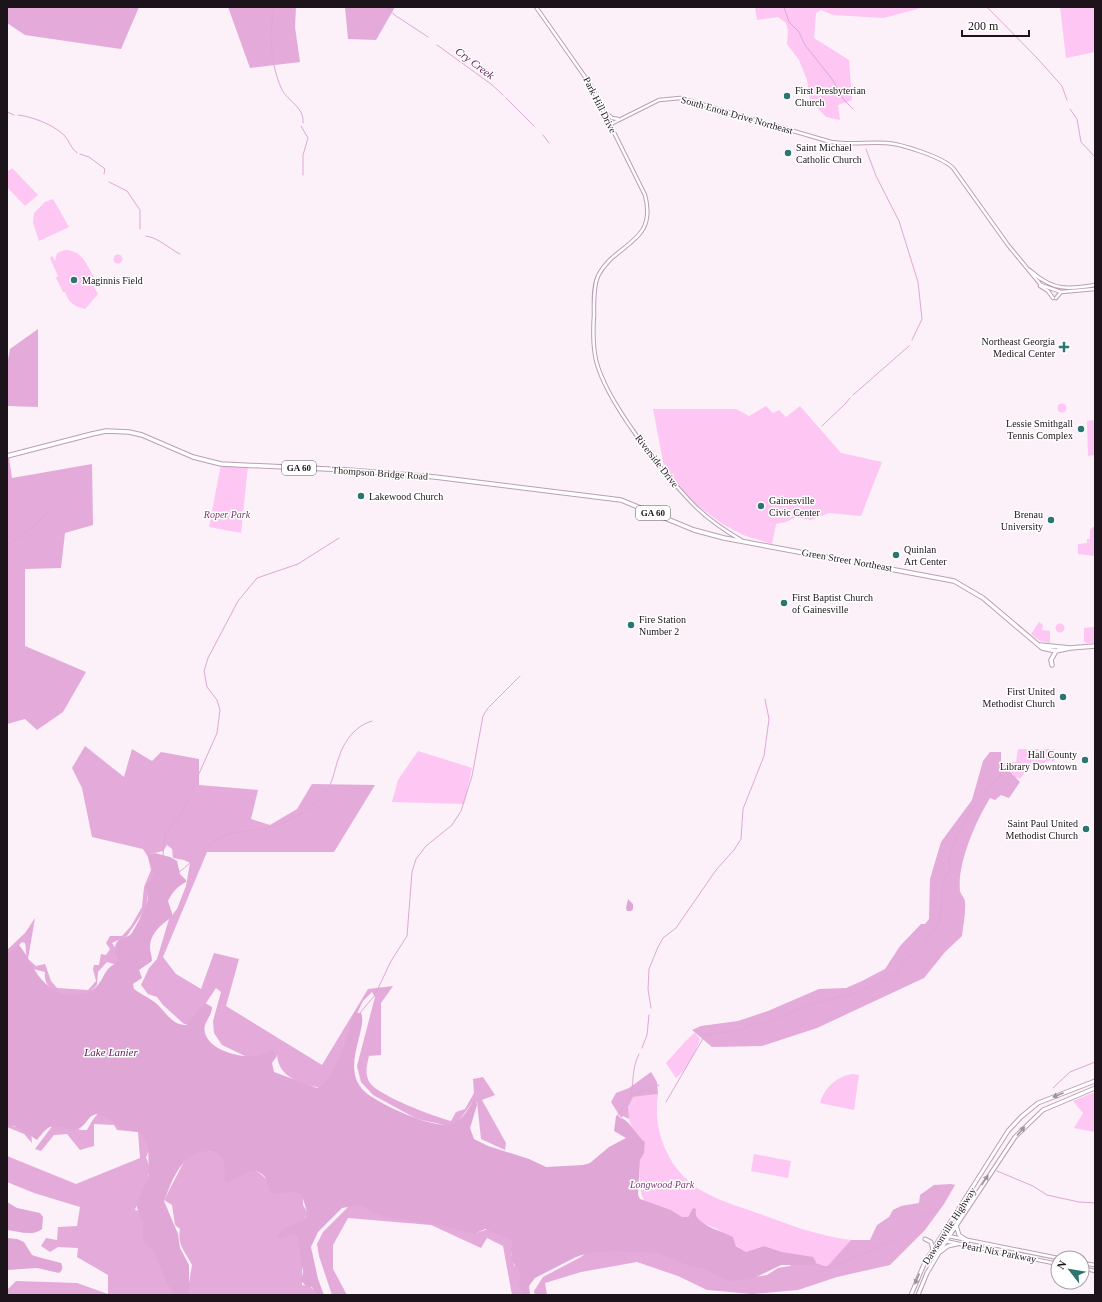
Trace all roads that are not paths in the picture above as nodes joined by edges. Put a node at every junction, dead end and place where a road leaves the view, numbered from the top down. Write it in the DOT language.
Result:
graph roads {
  1 [pos="536,7"];
  2 [pos="604,112"];
  3 [pos="623,118"];
  4 [pos="611,124"];
  5 [pos="1027,268"];
  6 [pos="1038,282"];
  7 [pos="1091,286"];
  8 [pos="1094,288"];
  9 [pos="1085,291"];
  10 [pos="1061,292"];
  11 [pos="596,360"];
  12 [pos="7,456"];
  13 [pos="706,534"];
  14 [pos="743,541"];
  15 [pos="1040,645"];
  16 [pos="1095,646"];
  17 [pos="1053,647"];
  18 [pos="1070,648"];
  19 [pos="1056,651"];
  20 [pos="1052,665"];
  21 [pos="1095,1081"];
  22 [pos="1095,1088"];
  23 [pos="956,1224"];
  24 [pos="943,1235"];
  25 [pos="949,1236"];
  26 [pos="925,1239"];
  27 [pos="940,1240"];
  28 [pos="946,1241"];
  29 [pos="968,1241"];
  30 [pos="958,1244"];
  31 [pos="933,1250"];
  32 [pos="938,1253"];
  33 [pos="1050,1256"];
  34 [pos="1050,1262"];
  35 [pos="911,1295"];
  36 [pos="918,1295"];
  1 -- 2 [label="main road, Park Hill Drive"];
  2 -- 3 [label="main road"];
  2 -- 4 [label="main road, Park Hill Drive"];
  3 -- 4 [label="main road, South Enota Drive Northeast"];
  3 -- 5 [label="main road, South Enota Drive Northeast"];
  4 -- 11 [label="main road, Park Hill Drive"];
  5 -- 6 [label="main road"];
  5 -- 7 [label="main road"];
  6 -- 10 [label="main road"];
  6 -- 10 [label="main road"];
  7 -- 8 [label="main road"];
  7 -- 9 [label="main road"];
  8 -- 9 [label="main road"];
  9 -- 10 [label="main road"];
  11 -- 14 [label="main road, Riverside Drive"];
  12 -- 13 [label="highway, Thompson Bridge Road / GA 60"];
  13 -- 14 [label="highway, Green Street Northeast / GA 60"];
  14 -- 15 [label="highway, Green Street Northeast"];
  15 -- 17 [label="highway"];
  15 -- 19 [label="highway"];
  16 -- 18 [label="highway"];
  17 -- 18 [label="highway"];
  17 -- 19 [label="highway"];
  18 -- 19 [label="highway"];
  19 -- 20 [label="highway"];
  21 -- 24 [label="main road, Dawsonville Highway, one-way"];
  23 -- 22 [label="main road, Dawsonville Highway, one-way"];
  23 -- 25 [label="main road, Dawsonville Highway"];
  23 -- 29 [label="main road"];
  24 -- 25 [label="main road, Pearl Nix Parkway"];
  24 -- 27 [label="main road, Dawsonville Highway"];
  25 -- 28 [label="main road, Dawsonville Highway"];
  25 -- 29 [label="main road, Pearl Nix Parkway"];
  26 -- 31 [label="main road"];
  27 -- 28 [label="main road, Pearl Nix Parkway"];
  27 -- 31 [label="main road, Dawsonville Highway"];
  28 -- 30 [label="main road, Pearl Nix Parkway"];
  28 -- 32 [label="main road, Dawsonville Highway"];
  29 -- 33 [label="main road, Pearl Nix Parkway"];
  30 -- 32 [label="main road"];
  30 -- 34 [label="main road, Pearl Nix Parkway"];
  31 -- 35 [label="main road, Dawsonville Highway, one-way"];
  32 -- 36 [label="main road, Dawsonville Highway"];
}
